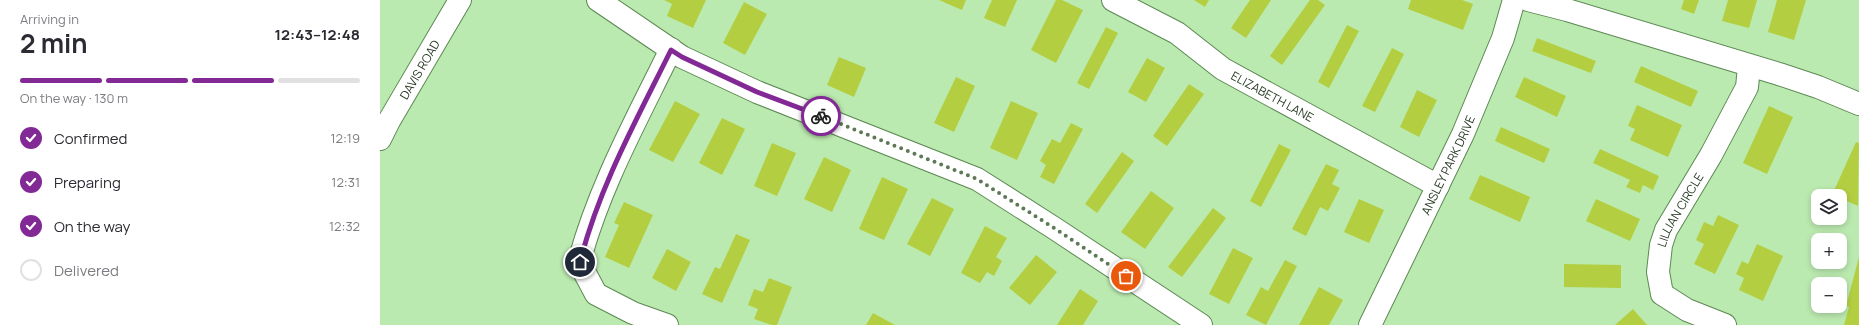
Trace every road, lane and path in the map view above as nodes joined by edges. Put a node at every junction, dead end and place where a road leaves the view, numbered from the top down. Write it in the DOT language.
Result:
graph roads {
  1 [pos="460,0"];
  2 [pos="598,0"];
  3 [pos="1113,0"];
  4 [pos="1514,0"];
  5 [pos="1528,0"];
  6 [pos="671,50"];
  7 [pos="1749,67"];
  8 [pos="1859,104"];
  9 [pos="383,126"];
  10 [pos="1438,186"];
  11 [pos="667,325"];
  12 [pos="1200,325"];
  13 [pos="1370,325"];
  14 [pos="1725,325"];
  1 -- 9 [label="street, DAVIS ROAD"];
  2 -- 6 [label="street"];
  3 -- 10 [label="street, ELIZABETH LANE"];
  4 -- 10 [label="street, ANSLEY PARK DRIVE"];
  5 -- 7 [label="street"];
  6 -- 11 [label="street"];
  6 -- 12 [label="street"];
  7 -- 8 [label="street"];
  7 -- 14 [label="street, LILLIAN CIRCLE"];
  10 -- 13 [label="street, ANSLEY PARK DRIVE"];
}
